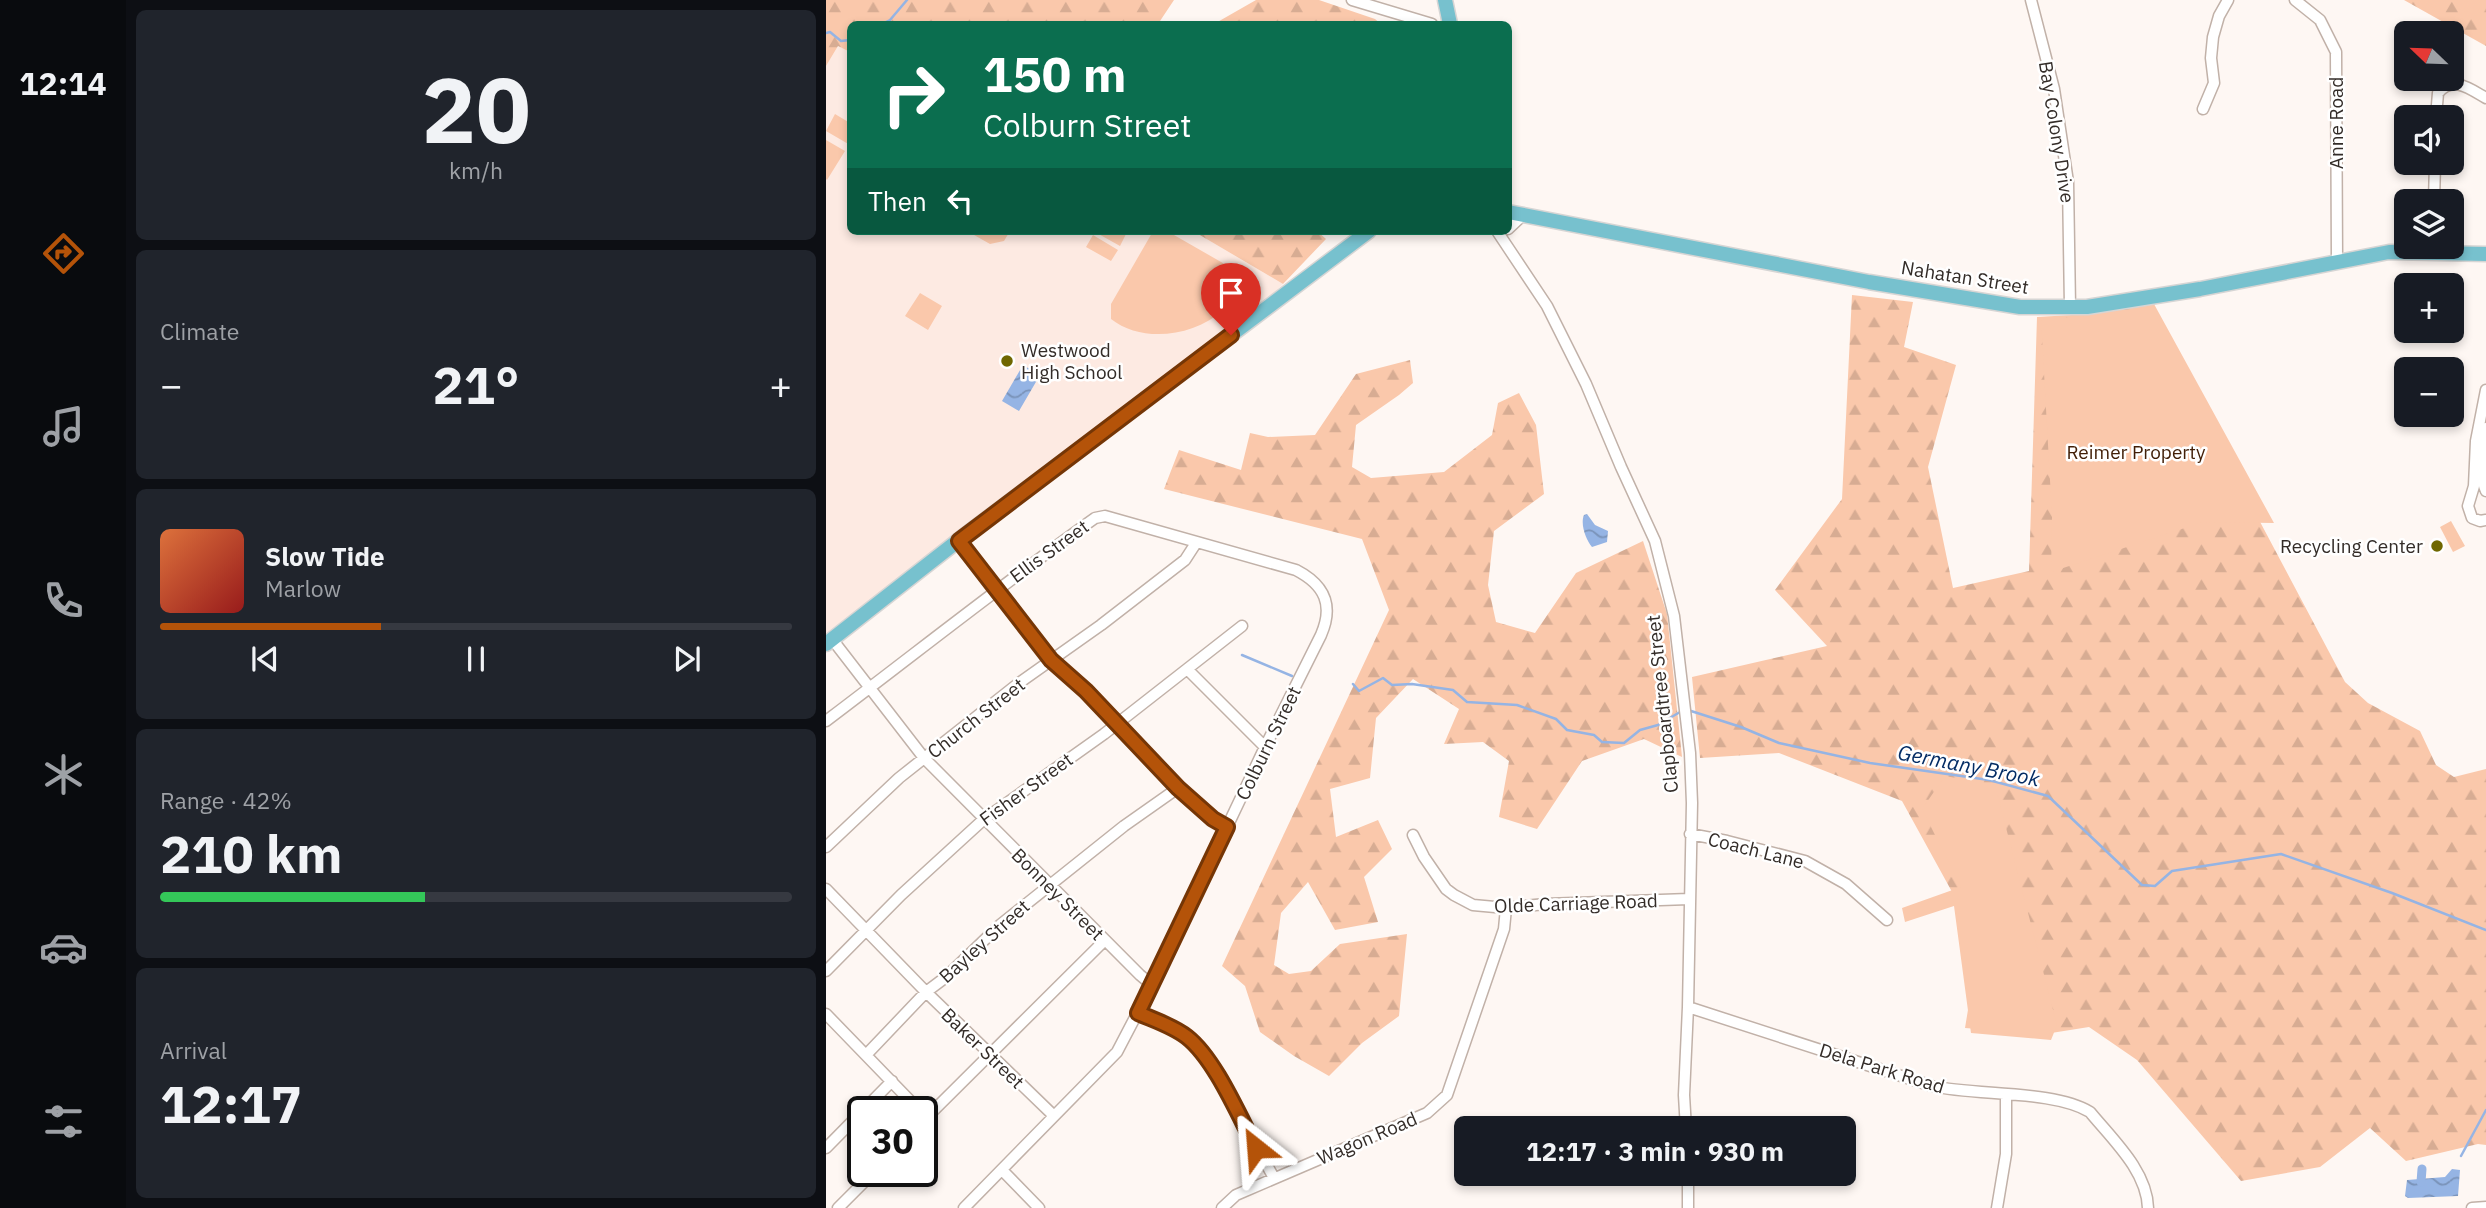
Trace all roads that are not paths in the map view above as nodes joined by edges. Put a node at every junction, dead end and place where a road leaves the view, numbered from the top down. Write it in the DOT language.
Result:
graph roads {
  1 [pos="1352,0"];
  2 [pos="1445,0"];
  3 [pos="2031,0"];
  4 [pos="2228,0"];
  5 [pos="2295,0"];
  6 [pos="1422,21"];
  7 [pos="1449,21"];
  8 [pos="2486,98"];
  9 [pos="2437,105"];
  10 [pos="2203,109"];
  11 [pos="1516,213"];
  12 [pos="1364,235"];
  13 [pos="1500,235"];
  14 [pos="1507,235"];
  15 [pos="1505,243"];
  16 [pos="2394,252"];
  17 [pos="2464,252"];
  18 [pos="2486,254"];
  19 [pos="2337,261"];
  20 [pos="2070,307"];
  21 [pos="2486,390"];
  22 [pos="2486,428"];
  23 [pos="2486,491"];
  24 [pos="2486,520"];
  25 [pos="959,541"];
  26 [pos="1196,543"];
  27 [pos="1310,577"];
  28 [pos="997,589"];
  29 [pos="1242,626"];
  30 [pos="829,642"];
  31 [pos="1051,660"];
  32 [pos="1187,669"];
  33 [pos="869,688"];
  34 [pos="826,721"];
  35 [pos="1115,724"];
  36 [pos="1265,747"];
  37 [pos="924,758"];
  38 [pos="1178,788"];
  39 [pos="983,820"];
  40 [pos="1227,827"];
  41 [pos="1690,834"];
  42 [pos="1413,835"];
  43 [pos="826,848"];
  44 [pos="1049,884"];
  45 [pos="826,889"];
  46 [pos="1689,899"];
  47 [pos="1506,908"];
  48 [pos="1887,920"];
  49 [pos="866,930"];
  50 [pos="1105,940"];
  51 [pos="826,971"];
  52 [pos="1152,985"];
  53 [pos="926,992"];
  54 [pos="1688,1007"];
  55 [pos="1138,1013"];
  56 [pos="826,1014"];
  57 [pos="866,1055"];
  58 [pos="991,1055"];
  59 [pos="892,1081"];
  60 [pos="2006,1095"];
  61 [pos="905,1096"];
  62 [pos="938,1103"];
  63 [pos="1053,1115"];
  64 [pos="1685,1116"];
  65 [pos="826,1148"];
  66 [pos="1002,1170"];
  67 [pos="1274,1178"];
  68 [pos="1688,1186"];
  69 [pos="859,1187"];
  70 [pos="2486,1207"];
  71 [pos="838,1208"];
  72 [pos="964,1208"];
  73 [pos="1039,1208"];
  74 [pos="1222,1208"];
  75 [pos="1688,1208"];
  76 [pos="1997,1208"];
  77 [pos="2148,1208"];
  78 [pos="2472,1208"];
  1 -- 6 [label="street"];
  2 -- 7 [label="main road"];
  3 -- 20 [label="street, Bay Colony Drive"];
  4 -- 10 [label="street"];
  5 -- 19 [label="street, Anne Road"];
  8 -- 9 [label="street"];
  11 -- 20 [label="main road, Nahatan Street"];
  12 -- 25 [label="main road"];
  13 -- 15 [label="street, Clapboardtree Street"];
  14 -- 15 [label="street, Nahatan Street"];
  15 -- 41 [label="street, Clapboardtree Street"];
  16 -- 19 [label="main road, Nahatan Street"];
  17 -- 18 [label="main road, Nahatan Street"];
  19 -- 20 [label="main road, Nahatan Street"];
  21 -- 24 [label="street"];
  22 -- 23 [label="street"];
  25 -- 28 [label="street"];
  25 -- 30 [label="main road"];
  26 -- 27 [label="street, Ellis Street"];
  26 -- 28 [label="street, Ellis Street"];
  26 -- 31 [label="street, Church Street"];
  27 -- 36 [label="street, Colburn Street"];
  28 -- 31 [label="street"];
  28 -- 33 [label="street, Ellis Street"];
  29 -- 32 [label="street, Fisher Street"];
  30 -- 33 [label="street, Bonney Street"];
  31 -- 35 [label="street"];
  31 -- 37 [label="street, Church Street"];
  32 -- 35 [label="street, Fisher Street"];
  32 -- 36 [label="street"];
  33 -- 34 [label="street, Ellis Street"];
  33 -- 37 [label="street, Bonney Street"];
  35 -- 38 [label="street"];
  35 -- 39 [label="street, Fisher Street"];
  36 -- 40 [label="street, Colburn Street"];
  37 -- 39 [label="street, Bonney Street"];
  37 -- 43 [label="street, Church Street"];
  38 -- 40 [label="street"];
  38 -- 44 [label="street, Bayley Street"];
  39 -- 44 [label="street, Bonney Street"];
  39 -- 49 [label="street, Fisher Street"];
  40 -- 52 [label="street, Colburn Street"];
  41 -- 46 [label="street, Clapboardtree Street"];
  41 -- 48 [label="street, Coach Lane"];
  42 -- 47 [label="street, Olde Carriage Road"];
  44 -- 50 [label="street, Bonney Street"];
  44 -- 53 [label="street, Bayley Street"];
  45 -- 49 [label="street, Baker Street"];
  46 -- 47 [label="street, Olde Carriage Road"];
  46 -- 54 [label="street, Clapboardtree Street"];
  47 -- 67 [label="street, Wagon Road"];
  49 -- 51 [label="street, Fisher Street"];
  49 -- 53 [label="street, Baker Street"];
  50 -- 52 [label="street, Bonney Street"];
  50 -- 58 [label="street"];
  52 -- 55 [label="street, Colburn Street"];
  53 -- 57 [label="street, Bayley Street"];
  53 -- 58 [label="street, Baker Street"];
  54 -- 60 [label="street, Dela Park Road"];
  54 -- 64 [label="street, Clapboardtree Street"];
  55 -- 63 [label="street, Colburn Street"];
  55 -- 67 [label="street"];
  56 -- 57 [label="street"];
  57 -- 59 [label="street"];
  58 -- 62 [label="street"];
  58 -- 63 [label="street, Baker Street"];
  59 -- 61 [label="street"];
  59 -- 65 [label="street"];
  60 -- 76 [label="street"];
  60 -- 77 [label="street, Dela Park Road"];
  63 -- 66 [label="street, Colburn Street"];
  66 -- 72 [label="street, Colburn Street"];
  66 -- 73 [label="street"];
  67 -- 74 [label="street, Wagon Road"];
  68 -- 75 [label="street"];
  69 -- 71 [label="street"];
  70 -- 78 [label="street"];
}
